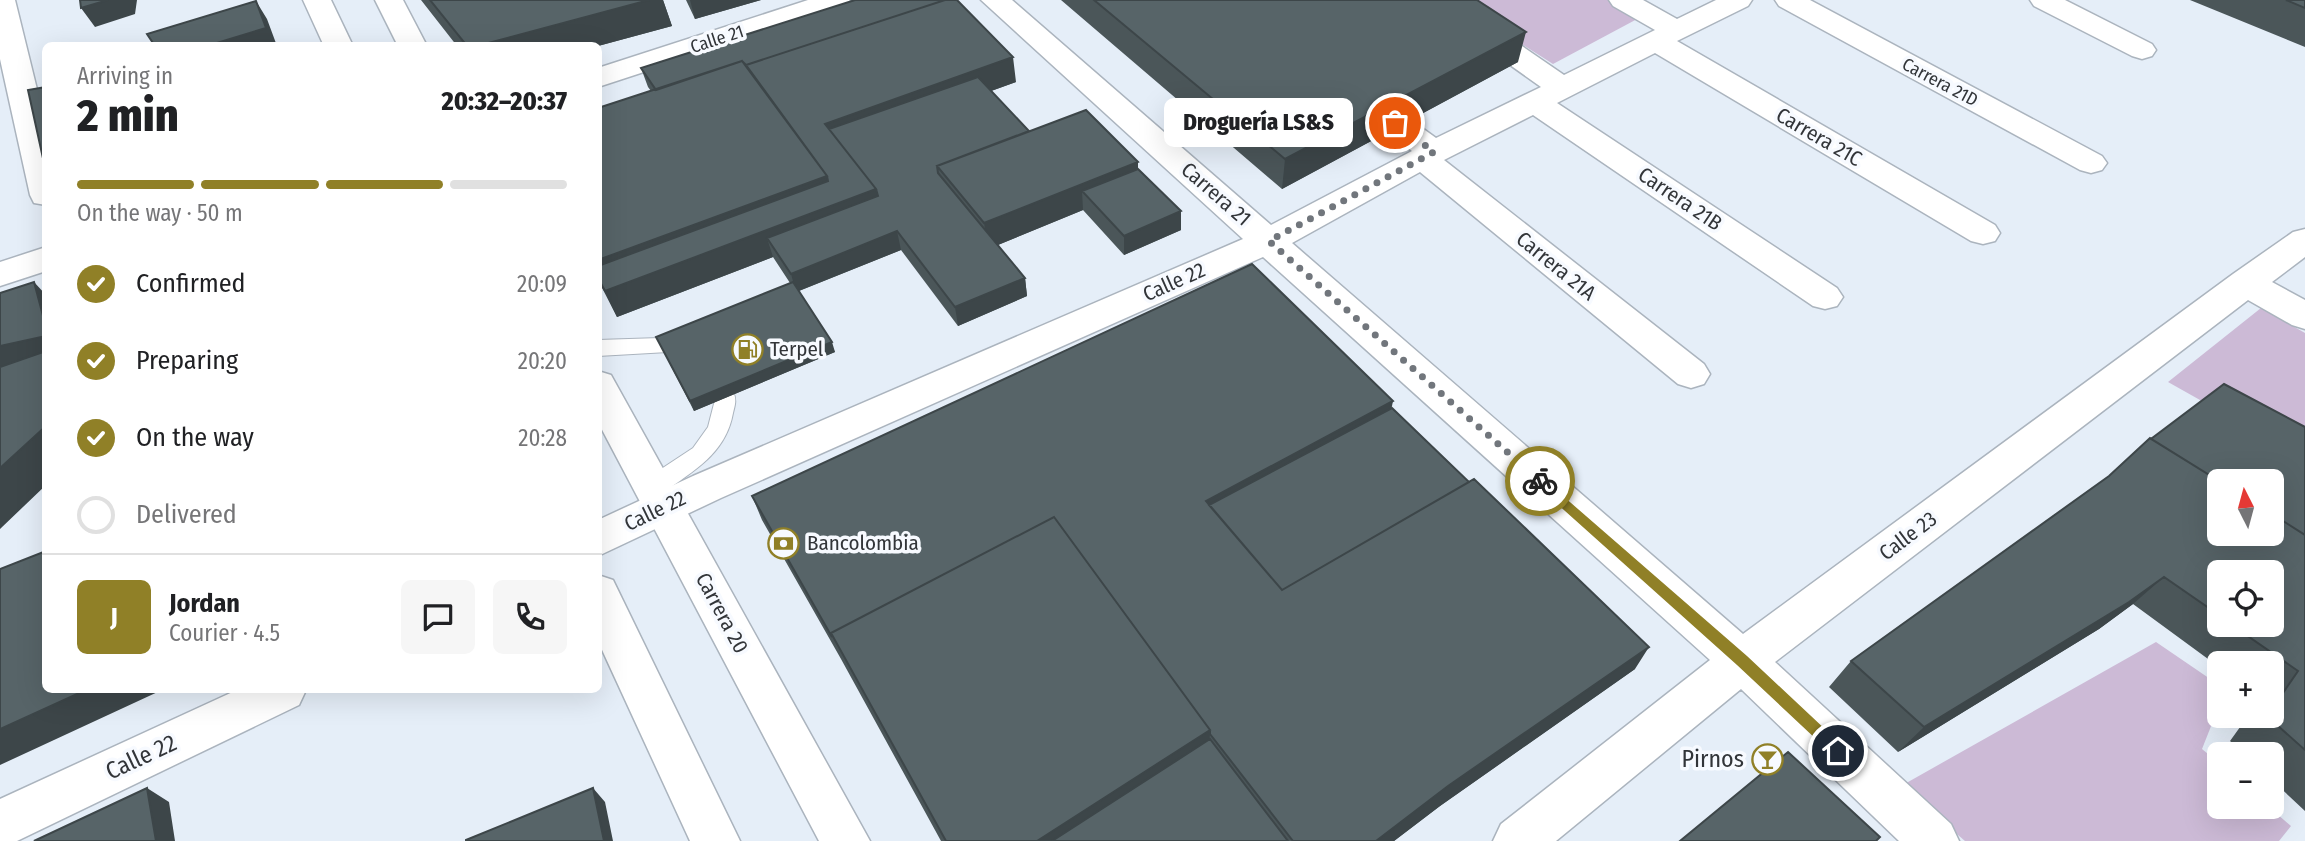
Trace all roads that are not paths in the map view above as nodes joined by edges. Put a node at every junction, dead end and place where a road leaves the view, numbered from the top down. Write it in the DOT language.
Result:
graph roads {
  1 [pos="1,0"];
  2 [pos="317,0"];
  3 [pos="389,0"];
  4 [pos="836,0"];
  5 [pos="995,0"];
  6 [pos="1437,0"];
  7 [pos="1623,0"];
  8 [pos="1738,0"];
  9 [pos="1789,0"];
  10 [pos="2044,0"];
  11 [pos="1666,36"];
  12 [pos="338,42"];
  13 [pos="412,42"];
  14 [pos="2142,50"];
  15 [pos="602,77"];
  16 [pos="1338,81"];
  17 [pos="1548,95"];
  18 [pos="1428,155"];
  19 [pos="2091,163"];
  20 [pos="42,178"];
  21 [pos="1983,233"];
  22 [pos="2305,240"];
  23 [pos="1269,241"];
  24 [pos="42,260"];
  25 [pos="0,274"];
  26 [pos="2245,283"];
  27 [pos="1825,296"];
  28 [pos="2305,316"];
  29 [pos="660,346"];
  30 [pos="602,348"];
  31 [pos="1691,374"];
  32 [pos="602,392"];
  33 [pos="724,398"];
  34 [pos="659,496"];
  35 [pos="602,536"];
  36 [pos="602,601"];
  37 [pos="1742,661"];
  38 [pos="277,693"];
  39 [pos="0,824"];
  40 [pos="715,841"];
  41 [pos="845,841"];
  42 [pos="1518,841"];
  43 [pos="1934,841"];
  1 -- 20 [label="street"];
  2 -- 12 [label="street"];
  3 -- 13 [label="street"];
  4 -- 15 [label="street, Calle 21"];
  5 -- 23 [label="street, Carrera 21"];
  6 -- 17 [label="street, Carrera 21B"];
  7 -- 11 [label="street, Carrera 21C"];
  8 -- 11 [label="street, Calle 22"];
  9 -- 19 [label="street, Carrera 21D"];
  10 -- 14 [label="street"];
  11 -- 17 [label="street, Calle 22"];
  11 -- 21 [label="street, Carrera 21C"];
  16 -- 18 [label="street, Carrera 21A"];
  17 -- 18 [label="street, Calle 22"];
  17 -- 27 [label="street, Carrera 21B"];
  18 -- 23 [label="street, Calle 22"];
  18 -- 31 [label="street, Carrera 21A"];
  22 -- 26 [label="street, Calle 23"];
  23 -- 34 [label="street, Calle 22"];
  23 -- 37 [label="street, Carrera 21"];
  24 -- 25 [label="street"];
  26 -- 28 [label="street"];
  26 -- 37 [label="street, Calle 23"];
  29 -- 30 [label="lane"];
  32 -- 34 [label="street, Carrera 20"];
  33 -- 34 [label="lane"];
  34 -- 35 [label="street, Calle 22"];
  34 -- 41 [label="street, Carrera 20"];
  36 -- 40 [label="street"];
  37 -- 42 [label="street, Calle 23"];
  37 -- 43 [label="street, Carrera 21"];
  38 -- 39 [label="street, Calle 22"];
}
